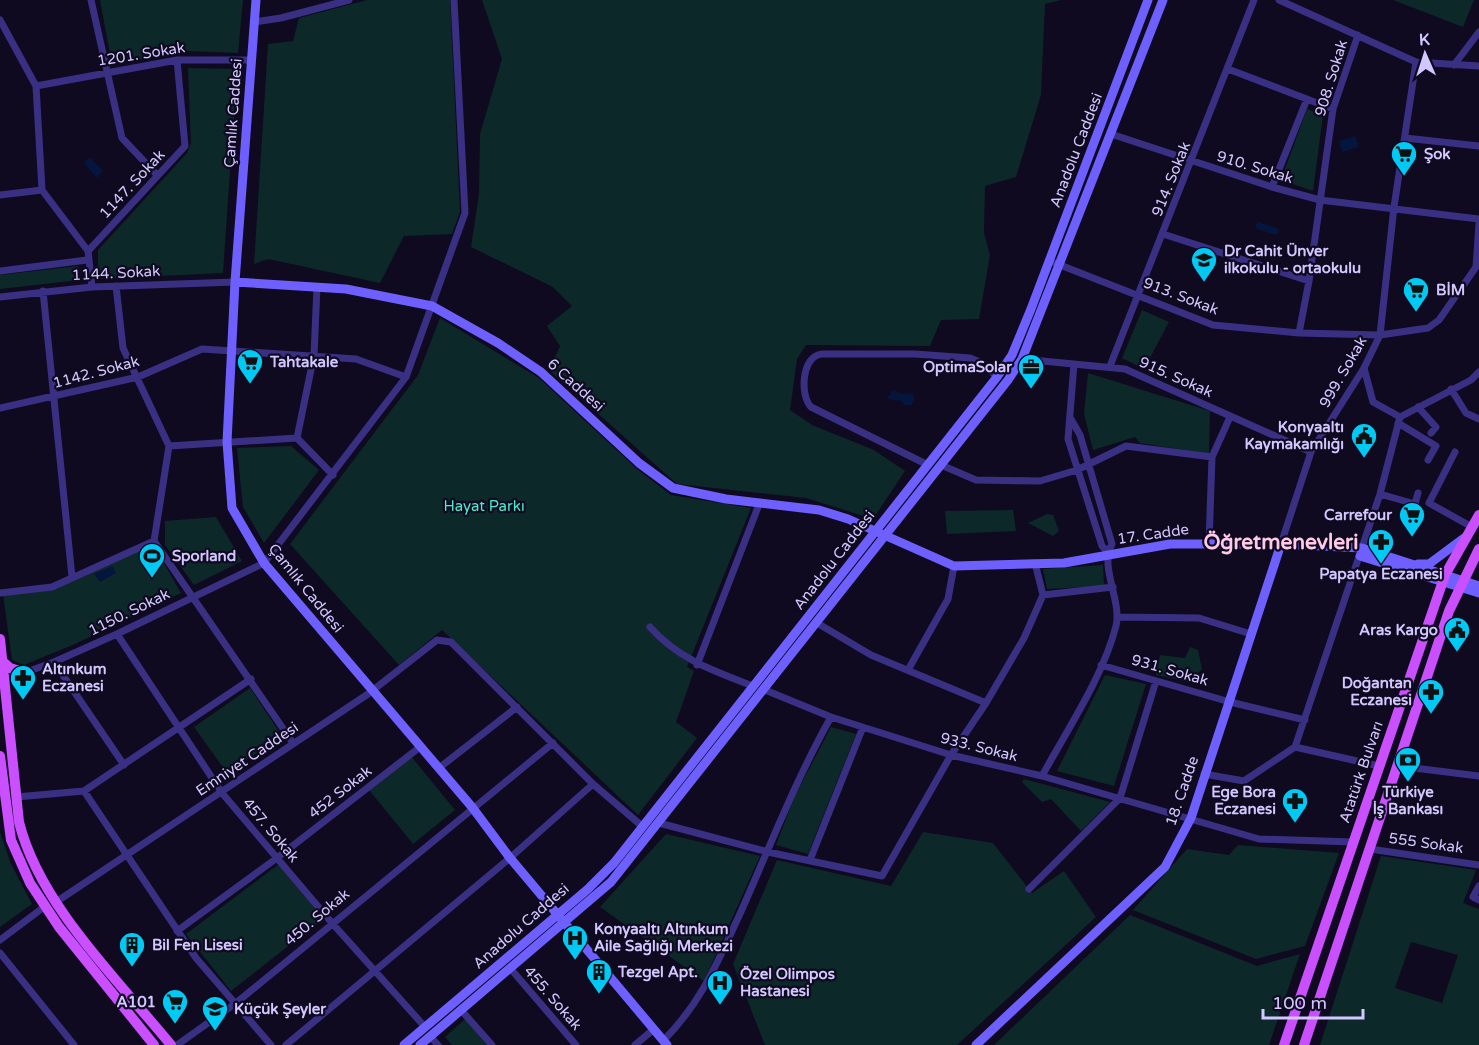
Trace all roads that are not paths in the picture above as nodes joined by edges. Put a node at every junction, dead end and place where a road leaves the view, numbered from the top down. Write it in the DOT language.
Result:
graph roads {
  1 [pos="91,0"];
  2 [pos="256,0"];
  3 [pos="349,0"];
  4 [pos="454,0"];
  5 [pos="1148,0"];
  6 [pos="1163,0"];
  7 [pos="1254,0"];
  8 [pos="1279,0"];
  9 [pos="0,20"];
  10 [pos="255,22"];
  11 [pos="1479,32"];
  12 [pos="1358,35"];
  13 [pos="177,60"];
  14 [pos="251,60"];
  15 [pos="1416,62"];
  16 [pos="1454,65"];
  17 [pos="1479,66"];
  18 [pos="1228,69"];
  19 [pos="107,73"];
  20 [pos="36,86"];
  21 [pos="1307,99"];
  22 [pos="1333,109"];
  23 [pos="1111,134"];
  24 [pos="1404,138"];
  25 [pos="1479,146"];
  26 [pos="1193,161"];
  27 [pos="157,175"];
  28 [pos="1272,188"];
  29 [pos="42,190"];
  30 [pos="0,195"];
  31 [pos="1320,200"];
  32 [pos="1394,207"];
  33 [pos="1479,219"];
  34 [pos="1479,224"];
  35 [pos="1163,234"];
  36 [pos="88,251"];
  37 [pos="87,260"];
  38 [pos="1054,263"];
  39 [pos="1478,268"];
  40 [pos="0,271"];
  41 [pos="1309,281"];
  42 [pos="235,282"];
  43 [pos="117,286"];
  44 [pos="92,287"];
  45 [pos="318,287"];
  46 [pos="43,291"];
  47 [pos="1139,294"];
  48 [pos="0,297"];
  49 [pos="432,306"];
  50 [pos="1299,333"];
  51 [pos="1380,335"];
  52 [pos="231,350"];
  53 [pos="314,355"];
  54 [pos="1022,359"];
  55 [pos="1074,364"];
  56 [pos="1110,366"];
  57 [pos="1364,368"];
  58 [pos="1479,372"];
  59 [pos="997,376"];
  60 [pos="138,377"];
  61 [pos="406,377"];
  62 [pos="1451,389"];
  63 [pos="54,398"];
  64 [pos="1418,407"];
  65 [pos="0,408"];
  66 [pos="1230,417"];
  67 [pos="1071,419"];
  68 [pos="1399,420"];
  69 [pos="1479,420"];
  70 [pos="1431,433"];
  71 [pos="297,438"];
  72 [pos="227,442"];
  73 [pos="169,446"];
  74 [pos="1311,452"];
  75 [pos="1455,452"];
  76 [pos="1212,457"];
  77 [pos="1428,460"];
  78 [pos="928,465"];
  79 [pos="941,465"];
  80 [pos="1088,465"];
  81 [pos="1077,470"];
  82 [pos="333,475"];
  83 [pos="1418,493"];
  84 [pos="1380,494"];
  85 [pos="760,502"];
  86 [pos="1479,516"];
  87 [pos="875,532"];
  88 [pos="1469,532"];
  89 [pos="886,537"];
  90 [pos="154,541"];
  91 [pos="1209,543"];
  92 [pos="1281,544"];
  93 [pos="1479,549"];
  94 [pos="1361,552"];
  95 [pos="1108,554"];
  96 [pos="264,563"];
  97 [pos="1035,563"];
  98 [pos="1411,564"];
  99 [pos="954,566"];
  100 [pos="72,577"];
  101 [pos="1443,579"];
  102 [pos="1460,584"];
  103 [pos="1479,586"];
  104 [pos="1113,587"];
  105 [pos="0,593"];
  106 [pos="1479,593"];
  107 [pos="1043,595"];
  108 [pos="192,596"];
  109 [pos="1117,617"];
  110 [pos="817,623"];
  111 [pos="650,627"];
  112 [pos="117,634"];
  113 [pos="1251,634"];
  114 [pos="0,639"];
  115 [pos="2,661"];
  116 [pos="54,662"];
  117 [pos="1101,664"];
  118 [pos="697,665"];
  119 [pos="908,670"];
  120 [pos="26,673"];
  121 [pos="251,679"];
  122 [pos="2,681"];
  123 [pos="1156,681"];
  124 [pos="753,686"];
  125 [pos="765,690"];
  126 [pos="372,691"];
  127 [pos="1230,702"];
  128 [pos="986,703"];
  129 [pos="517,707"];
  130 [pos="831,717"];
  131 [pos="1305,720"];
  132 [pos="863,727"];
  133 [pos="176,728"];
  134 [pos="293,743"];
  135 [pos="553,743"];
  136 [pos="420,747"];
  137 [pos="1295,747"];
  138 [pos="951,755"];
  139 [pos="0,756"];
  140 [pos="124,765"];
  141 [pos="1379,766"];
  142 [pos="1398,766"];
  143 [pos="439,768"];
  144 [pos="1204,774"];
  145 [pos="1042,776"];
  146 [pos="1479,776"];
  147 [pos="593,784"];
  148 [pos="84,791"];
  149 [pos="222,793"];
  150 [pos="2,797"];
  151 [pos="16,797"];
  152 [pos="1120,798"];
  153 [pos="472,807"];
  154 [pos="1191,818"];
  155 [pos="659,823"];
  156 [pos="4,825"];
  157 [pos="643,827"];
  158 [pos="1353,842"];
  159 [pos="1370,849"];
  160 [pos="768,852"];
  161 [pos="126,856"];
  162 [pos="277,858"];
  163 [pos="510,858"];
  164 [pos="810,860"];
  165 [pos="1479,865"];
  166 [pos="1479,886"];
  167 [pos="1029,889"];
  168 [pos="1479,900"];
  169 [pos="56,902"];
  170 [pos="44,907"];
  171 [pos="562,917"];
  172 [pos="332,923"];
  173 [pos="177,932"];
  174 [pos="0,940"];
  175 [pos="0,953"];
  176 [pos="510,968"];
  177 [pos="376,971"];
  178 [pos="236,1003"];
  179 [pos="461,1010"];
  180 [pos="425,1027"];
  181 [pos="654,1029"];
  182 [pos="430,1036"];
  183 [pos="665,1043"];
  184 [pos="74,1045"];
  185 [pos="154,1045"];
  186 [pos="171,1045"];
  187 [pos="177,1045"];
  188 [pos="271,1045"];
  189 [pos="286,1045"];
  190 [pos="404,1045"];
  191 [pos="420,1045"];
  192 [pos="438,1045"];
  193 [pos="492,1045"];
  194 [pos="576,1045"];
  195 [pos="634,1045"];
  196 [pos="976,1045"];
  197 [pos="1284,1045"];
  198 [pos="1304,1045"];
  1 -- 19 [label="street"];
  2 -- 10 [label="main road, Çamlık Caddesi"];
  3 -- 10 [label="street"];
  4 -- 49 [label="street"];
  5 -- 38 [label="main road, Anadolu Caddesi"];
  6 -- 23 [label="main road, Anadolu Caddesi"];
  7 -- 18 [label="street, 914. Sokak"];
  8 -- 12 [label="street"];
  9 -- 20 [label="street"];
  10 -- 14 [label="main road, Çamlık Caddesi"];
  11 -- 16 [label="street"];
  12 -- 15 [label="street"];
  12 -- 22 [label="street, 908. Sokak"];
  13 -- 14 [label="street, 1201. Sokak"];
  13 -- 19 [label="street, 1201. Sokak"];
  13 -- 27 [label="street, 1147. Sokak"];
  14 -- 42 [label="main road, Çamlık Caddesi"];
  15 -- 16 [label="street"];
  15 -- 24 [label="street, 999. Sokak"];
  16 -- 17 [label="street"];
  18 -- 21 [label="street"];
  18 -- 26 [label="street, 914. Sokak"];
  19 -- 20 [label="street, 1201. Sokak"];
  19 -- 27 [label="street"];
  20 -- 29 [label="street"];
  21 -- 22 [label="street"];
  21 -- 28 [label="street"];
  22 -- 31 [label="street, 908. Sokak"];
  23 -- 26 [label="street, 910. Sokak"];
  23 -- 38 [label="main road, Anadolu Caddesi"];
  24 -- 25 [label="street"];
  24 -- 32 [label="street, 999. Sokak"];
  26 -- 28 [label="street, 910. Sokak"];
  26 -- 35 [label="street, 914. Sokak"];
  27 -- 36 [label="street, 1147. Sokak"];
  28 -- 31 [label="street, 910. Sokak"];
  29 -- 30 [label="street"];
  29 -- 36 [label="street"];
  31 -- 32 [label="street, 910. Sokak"];
  31 -- 41 [label="street, 908. Sokak"];
  32 -- 33 [label="street, 910. Sokak"];
  32 -- 51 [label="street, 999. Sokak"];
  34 -- 39 [label="street"];
  35 -- 41 [label="street"];
  35 -- 47 [label="street, 914. Sokak"];
  36 -- 37 [label="street"];
  37 -- 40 [label="street"];
  37 -- 44 [label="street"];
  38 -- 47 [label="street, 913. Sokak"];
  38 -- 54 [label="main road, Anadolu Caddesi"];
  38 -- 59 [label="main road, Anadolu Caddesi"];
  39 -- 51 [label="street, 913. Sokak"];
  41 -- 50 [label="street, 908. Sokak"];
  42 -- 43 [label="street, 1144. Sokak"];
  42 -- 45 [label="main road, 6 Caddesi"];
  42 -- 52 [label="main road, Çamlık Caddesi"];
  43 -- 44 [label="street, 1144. Sokak"];
  43 -- 60 [label="street"];
  44 -- 46 [label="street, 1144. Sokak"];
  45 -- 49 [label="main road, 6 Caddesi"];
  45 -- 53 [label="street"];
  46 -- 48 [label="street, 1144. Sokak"];
  46 -- 63 [label="street"];
  47 -- 50 [label="street, 913. Sokak"];
  47 -- 56 [label="street, 914. Sokak"];
  49 -- 61 [label="street"];
  49 -- 85 [label="main road, 6 Caddesi"];
  50 -- 51 [label="street, 913. Sokak"];
  51 -- 57 [label="street, 999. Sokak"];
  52 -- 53 [label="street, 1142. Sokak"];
  52 -- 60 [label="street, 1142. Sokak"];
  52 -- 72 [label="main road, Çamlık Caddesi"];
  53 -- 61 [label="street, 1142. Sokak"];
  53 -- 71 [label="street"];
  54 -- 55 [label="street, 915. Sokak"];
  54 -- 79 [label="main road, Anadolu Caddesi"];
  55 -- 56 [label="street, 915. Sokak"];
  55 -- 67 [label="street"];
  56 -- 66 [label="street, 915. Sokak"];
  57 -- 68 [label="street"];
  57 -- 74 [label="street, 999. Sokak"];
  58 -- 62 [label="street"];
  59 -- 78 [label="main road, Anadolu Caddesi"];
  59 -- 78 [label="street"];
  60 -- 63 [label="street, 1142. Sokak"];
  60 -- 73 [label="street"];
  61 -- 82 [label="street"];
  62 -- 64 [label="street"];
  62 -- 69 [label="street"];
  63 -- 65 [label="street, 1142. Sokak"];
  63 -- 100 [label="street"];
  64 -- 68 [label="street"];
  64 -- 70 [label="street"];
  66 -- 74 [label="street, 915. Sokak"];
  66 -- 76 [label="street"];
  67 -- 80 [label="street"];
  67 -- 81 [label="street"];
  68 -- 77 [label="street"];
  68 -- 84 [label="street"];
  71 -- 72 [label="street"];
  71 -- 82 [label="street"];
  72 -- 73 [label="street"];
  72 -- 96 [label="main road, Çamlık Caddesi"];
  73 -- 90 [label="street"];
  74 -- 92 [label="street, 999. Sokak"];
  75 -- 88 [label="street"];
  76 -- 80 [label="street"];
  76 -- 91 [label="street"];
  78 -- 87 [label="main road, Anadolu Caddesi"];
  79 -- 81 [label="street"];
  79 -- 89 [label="main road, Anadolu Caddesi"];
  80 -- 81 [label="street"];
  80 -- 95 [label="street"];
  81 -- 95 [label="street"];
  82 -- 96 [label="street"];
  83 -- 84 [label="street"];
  84 -- 94 [label="street"];
  85 -- 87 [label="main road, 6 Caddesi"];
  85 -- 118 [label="street"];
  86 -- 88 [label="main road, Atatürk Bulvarı"];
  87 -- 89 [label="main road, 6 Caddesi"];
  87 -- 124 [label="main road, Anadolu Caddesi"];
  88 -- 98 [label="main road"];
  88 -- 101 [label="main road, Atatürk Bulvarı"];
  89 -- 99 [label="main road, 17. Cadde"];
  89 -- 110 [label="main road, Anadolu Caddesi"];
  90 -- 100 [label="street"];
  90 -- 108 [label="street"];
  91 -- 92 [label="main road, 17. Cadde"];
  91 -- 95 [label="main road, 17. Cadde"];
  92 -- 94 [label="main road, 17. Cadde"];
  92 -- 113 [label="main road, 18. Cadde"];
  93 -- 102 [label="main road"];
  94 -- 98 [label="main road, 17. Cadde"];
  94 -- 101 [label="main road"];
  94 -- 131 [label="street"];
  95 -- 97 [label="main road, 17. Cadde"];
  95 -- 104 [label="street"];
  96 -- 108 [label="street, 1150. Sokak"];
  96 -- 126 [label="main road, Çamlık Caddesi"];
  97 -- 99 [label="main road, 17. Cadde"];
  97 -- 107 [label="street"];
  98 -- 101 [label="main road, 17. Cadde"];
  99 -- 119 [label="street"];
  100 -- 105 [label="street"];
  101 -- 102 [label="main road, 17. Cadde"];
  101 -- 141 [label="main road, Atatürk Bulvarı"];
  102 -- 103 [label="main road"];
  102 -- 106 [label="main road"];
  102 -- 142 [label="main road"];
  104 -- 107 [label="street"];
  104 -- 109 [label="street"];
  107 -- 128 [label="street"];
  108 -- 112 [label="street, 1150. Sokak"];
  108 -- 121 [label="street"];
  109 -- 113 [label="street"];
  109 -- 117 [label="street"];
  110 -- 119 [label="street"];
  110 -- 125 [label="main road, Anadolu Caddesi"];
  111 -- 118 [label="street"];
  112 -- 116 [label="street, 1150. Sokak"];
  112 -- 133 [label="street, 457. Sokak"];
  113 -- 127 [label="main road, 18. Cadde"];
  114 -- 115 [label="main road"];
  115 -- 120 [label="main road"];
  115 -- 122 [label="main road"];
  116 -- 120 [label="street, 1150. Sokak"];
  116 -- 140 [label="street"];
  117 -- 123 [label="street, 931. Sokak"];
  117 -- 145 [label="street"];
  118 -- 124 [label="street"];
  119 -- 128 [label="street"];
  120 -- 122 [label="street, 1150. Sokak"];
  121 -- 133 [label="street"];
  121 -- 134 [label="street"];
  122 -- 151 [label="main road"];
  123 -- 127 [label="street, 931. Sokak"];
  123 -- 152 [label="street"];
  124 -- 157 [label="main road, Anadolu Caddesi"];
  125 -- 130 [label="street, 933. Sokak"];
  125 -- 155 [label="main road, Anadolu Caddesi"];
  126 -- 129 [label="street, Emniyet Caddesi"];
  126 -- 134 [label="street, Emniyet Caddesi"];
  126 -- 136 [label="main road, Çamlık Caddesi"];
  127 -- 131 [label="street, 931. Sokak"];
  127 -- 144 [label="main road, 18. Cadde"];
  128 -- 138 [label="street"];
  129 -- 135 [label="street"];
  129 -- 143 [label="street"];
  130 -- 132 [label="street, 933. Sokak"];
  130 -- 160 [label="street"];
  131 -- 137 [label="street"];
  132 -- 138 [label="street, 933. Sokak"];
  132 -- 164 [label="street"];
  133 -- 140 [label="street"];
  133 -- 149 [label="street, 457. Sokak"];
  134 -- 149 [label="street, Emniyet Caddesi"];
  135 -- 147 [label="street"];
  135 -- 153 [label="street, 450. Sokak"];
  136 -- 143 [label="main road, Çamlık Caddesi"];
  136 -- 162 [label="street, 452 Sokak"];
  137 -- 141 [label="street"];
  137 -- 144 [label="street"];
  138 -- 145 [label="street, 933. Sokak"];
  138 -- 164 [label="street"];
  139 -- 150 [label="main road"];
  140 -- 148 [label="street"];
  141 -- 158 [label="main road, Atatürk Bulvarı"];
  142 -- 146 [label="street"];
  142 -- 159 [label="main road"];
  143 -- 153 [label="main road, Çamlık Caddesi"];
  144 -- 154 [label="main road, 18. Cadde"];
  145 -- 152 [label="street, 933. Sokak"];
  147 -- 157 [label="street"];
  147 -- 163 [label="street"];
  148 -- 151 [label="street"];
  148 -- 161 [label="street"];
  149 -- 161 [label="street, Emniyet Caddesi"];
  149 -- 162 [label="street, 457. Sokak"];
  150 -- 156 [label="main road"];
  151 -- 169 [label="main road"];
  152 -- 154 [label="street, 933. Sokak"];
  152 -- 167 [label="street"];
  153 -- 163 [label="main road, Çamlık Caddesi"];
  153 -- 172 [label="street, 450. Sokak"];
  154 -- 158 [label="street, 933. Sokak"];
  154 -- 196 [label="main road, 18. Cadde"];
  155 -- 160 [label="street"];
  155 -- 171 [label="main road, Anadolu Caddesi"];
  156 -- 170 [label="main road"];
  157 -- 171 [label="main road, Anadolu Caddesi"];
  158 -- 197 [label="main road, Atatürk Bulvarı"];
  159 -- 165 [label="street, 555 Sokak"];
  159 -- 198 [label="main road"];
  160 -- 164 [label="street"];
  160 -- 183 [label="street"];
  161 -- 169 [label="street, Emniyet Caddesi"];
  161 -- 173 [label="street"];
  162 -- 172 [label="street, 457. Sokak"];
  162 -- 173 [label="street, 452 Sokak"];
  163 -- 171 [label="main road, Çamlık Caddesi"];
  163 -- 177 [label="street"];
  166 -- 168 [label="street"];
  169 -- 186 [label="main road"];
  170 -- 174 [label="street"];
  170 -- 185 [label="main road"];
  171 -- 176 [label="main road, Anadolu Caddesi"];
  171 -- 180 [label="main road, Anadolu Caddesi"];
  171 -- 181 [label="main road, Çamlık Caddesi"];
  172 -- 177 [label="street, 457. Sokak"];
  172 -- 178 [label="street, 450. Sokak"];
  173 -- 178 [label="street"];
  175 -- 184 [label="street"];
  176 -- 179 [label="main road, Anadolu Caddesi"];
  176 -- 194 [label="street, 455. Sokak"];
  177 -- 180 [label="street, 457. Sokak"];
  177 -- 189 [label="street"];
  178 -- 187 [label="street, 450. Sokak"];
  178 -- 188 [label="street"];
  179 -- 182 [label="main road, Anadolu Caddesi"];
  179 -- 193 [label="street"];
  180 -- 190 [label="main road, Anadolu Caddesi"];
  181 -- 183 [label="main road, Çamlık Caddesi"];
  181 -- 195 [label="street"];
  182 -- 191 [label="main road, Anadolu Caddesi"];
  182 -- 192 [label="street"];
}
